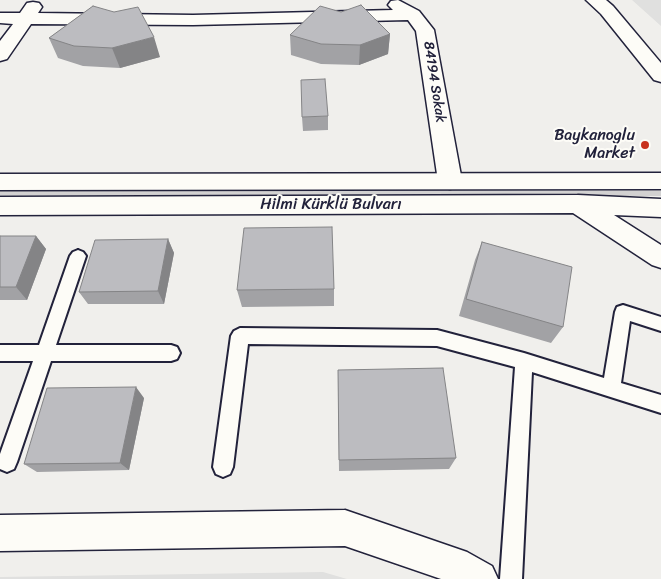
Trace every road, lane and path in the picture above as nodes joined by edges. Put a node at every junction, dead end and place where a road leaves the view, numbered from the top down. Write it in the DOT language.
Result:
graph roads {
  1 [pos="38,0"];
  2 [pos="296,0"];
  3 [pos="390,0"];
  4 [pos="595,0"];
  5 [pos="413,15"];
  6 [pos="0,18"];
  7 [pos="25,18"];
  8 [pos="193,20"];
  9 [pos="0,55"];
  10 [pos="658,72"];
  11 [pos="661,89"];
  12 [pos="450,181"];
  13 [pos="661,181"];
  14 [pos="0,182"];
  15 [pos="577,204"];
  16 [pos="0,206"];
  17 [pos="661,208"];
  18 [pos="78,256"];
  19 [pos="661,258"];
  20 [pos="661,324"];
  21 [pos="172,353"];
  22 [pos="0,354"];
  23 [pos="45,354"];
  24 [pos="524,361"];
  25 [pos="611,390"];
  26 [pos="661,404"];
  27 [pos="6,462"];
  28 [pos="223,466"];
  29 [pos="0,533"];
  30 [pos="479,579"];
  31 [pos="511,579"];
  1 -- 7 [label="street"];
  2 -- 8 [label="street"];
  3 -- 5 [label="street, 84194 Sokak"];
  4 -- 10 [label="street"];
  5 -- 8 [label="street"];
  5 -- 12 [label="street, 84194 Sokak"];
  6 -- 7 [label="street"];
  7 -- 8 [label="street"];
  7 -- 9 [label="street"];
  10 -- 11 [label="street"];
  12 -- 13 [label="street, Hilmi Kürklü Bulvarı"];
  12 -- 14 [label="street, Hilmi Kürklü Bulvarı"];
  15 -- 16 [label="street, Hilmi Kürklü Bulvarı"];
  15 -- 17 [label="street, Hilmi Kürklü Bulvarı"];
  15 -- 19 [label="street"];
  18 -- 23 [label="lane"];
  20 -- 25 [label="lane"];
  21 -- 23 [label="lane"];
  22 -- 23 [label="lane"];
  23 -- 27 [label="lane"];
  24 -- 25 [label="lane"];
  24 -- 28 [label="lane"];
  24 -- 31 [label="lane"];
  25 -- 26 [label="lane"];
  29 -- 30 [label="street"];
}
